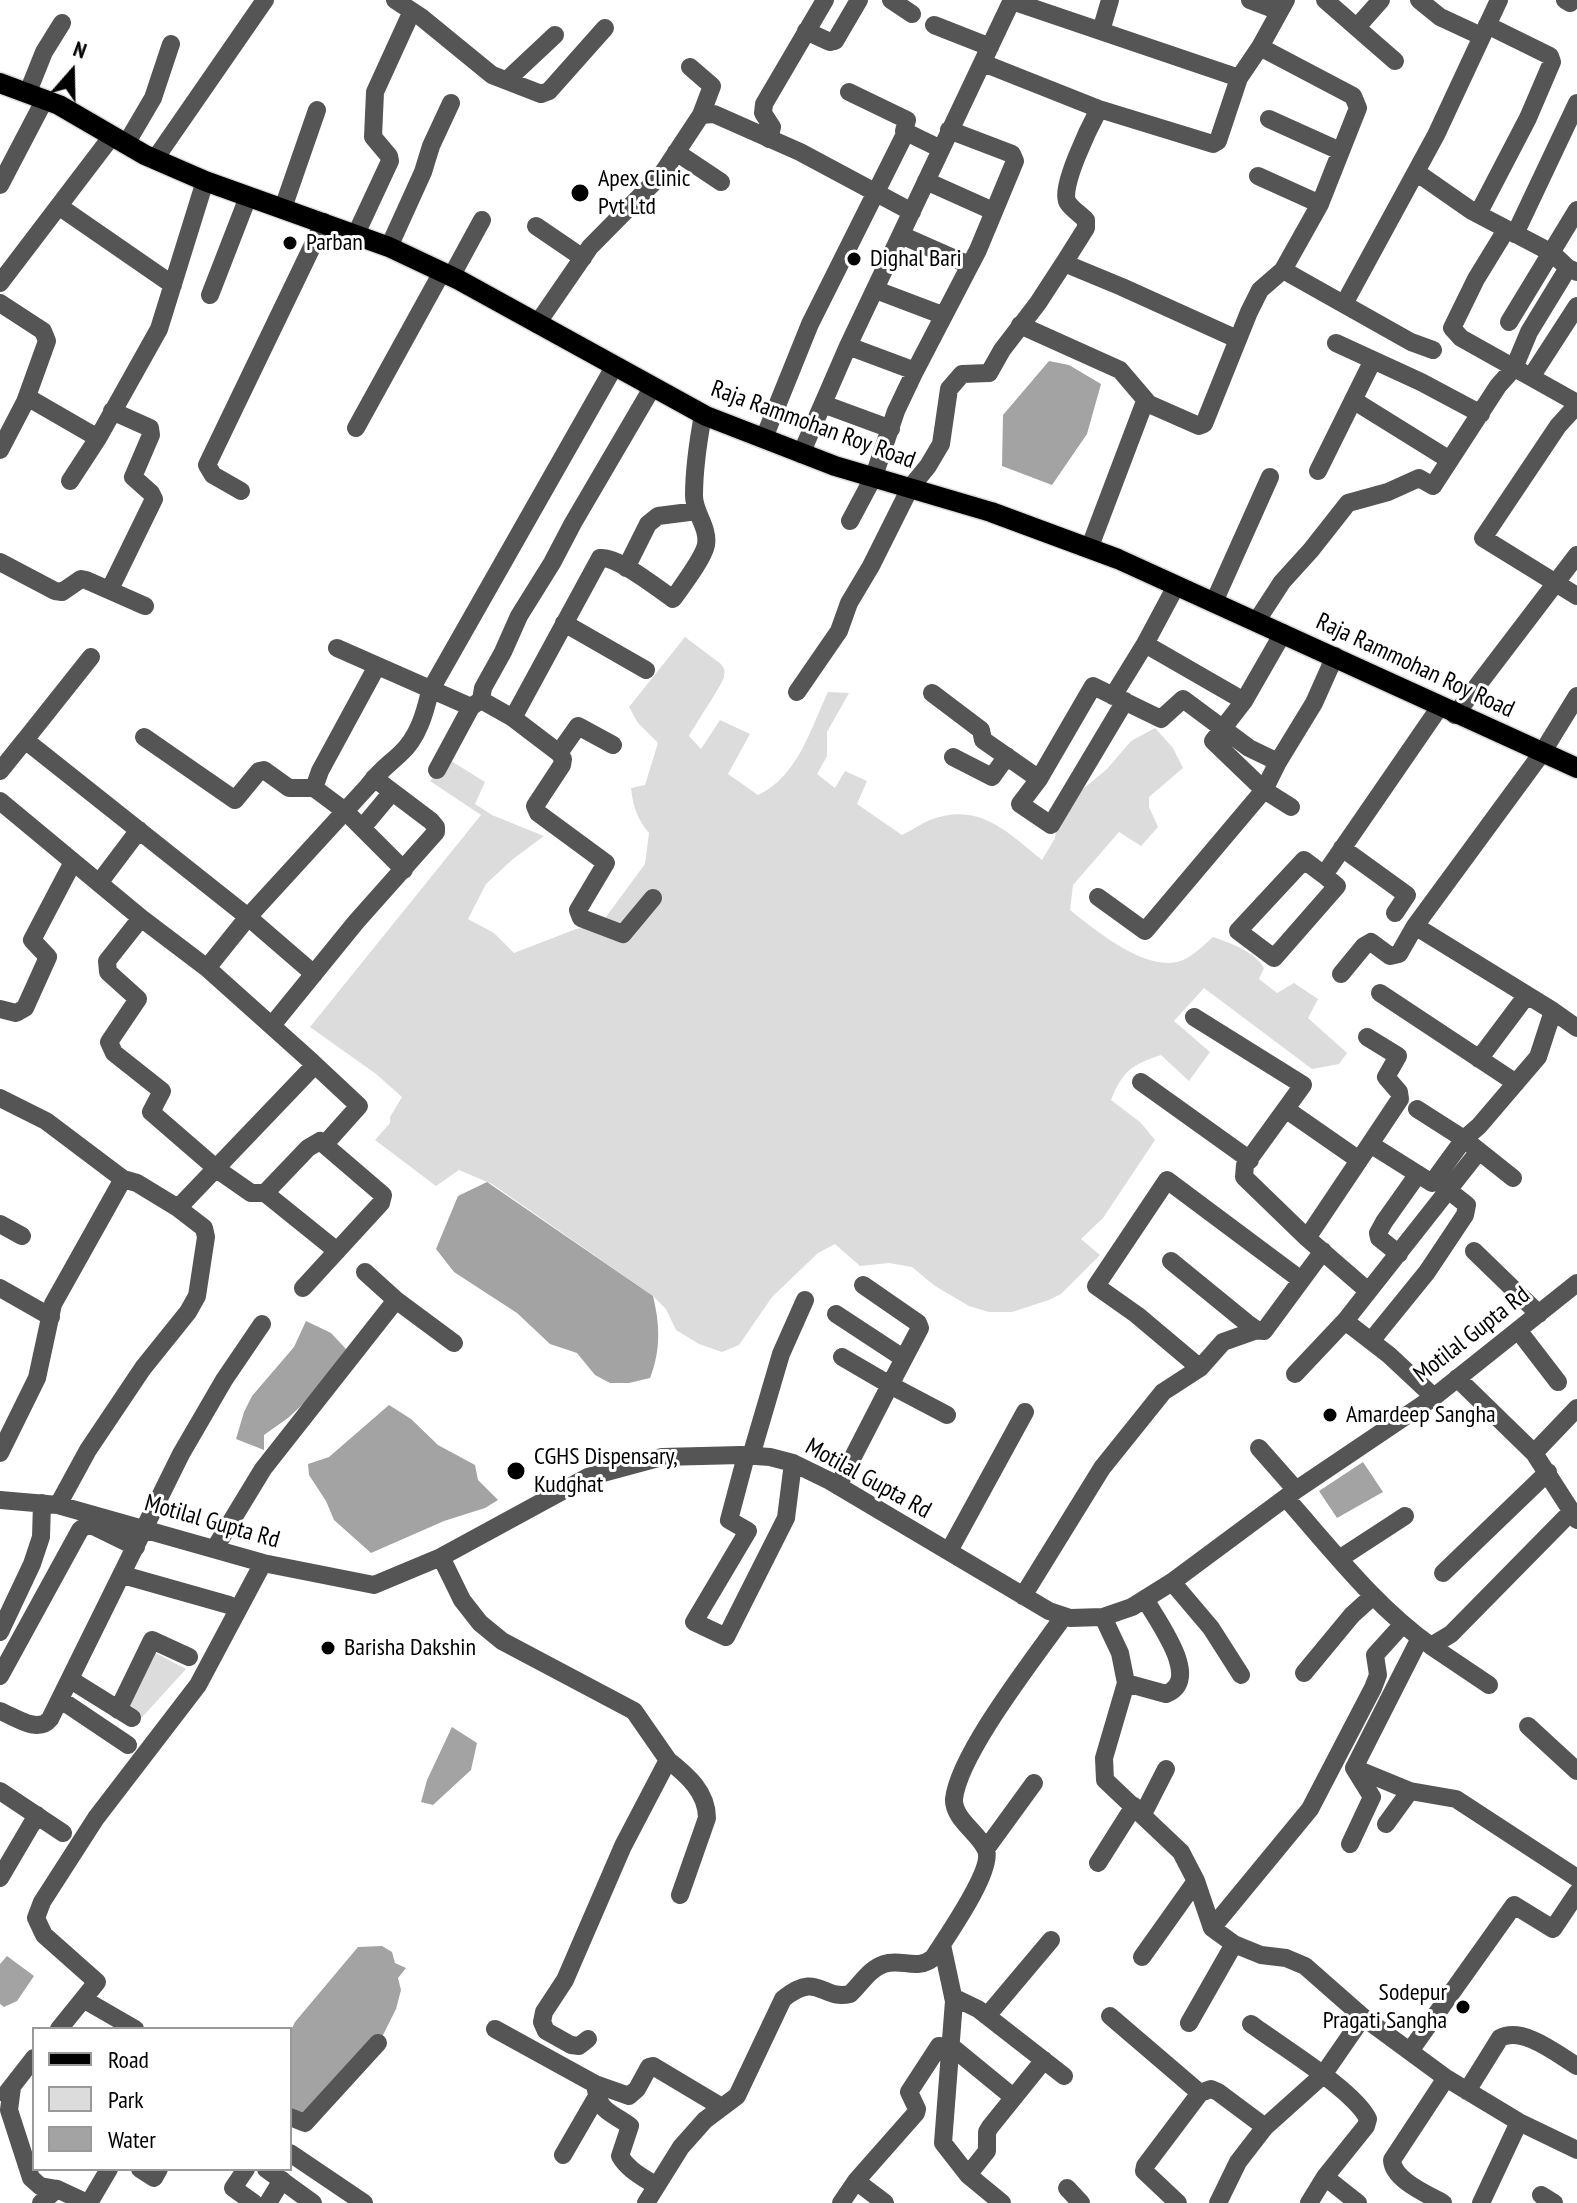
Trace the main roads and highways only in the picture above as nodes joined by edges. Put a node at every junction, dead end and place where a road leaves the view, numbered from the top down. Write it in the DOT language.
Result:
graph roads {
  1 [pos="0,83"];
  2 [pos="1577,768"];
  1 -- 2 [label="main road, Raja Rammohan Roy Road"];
}
